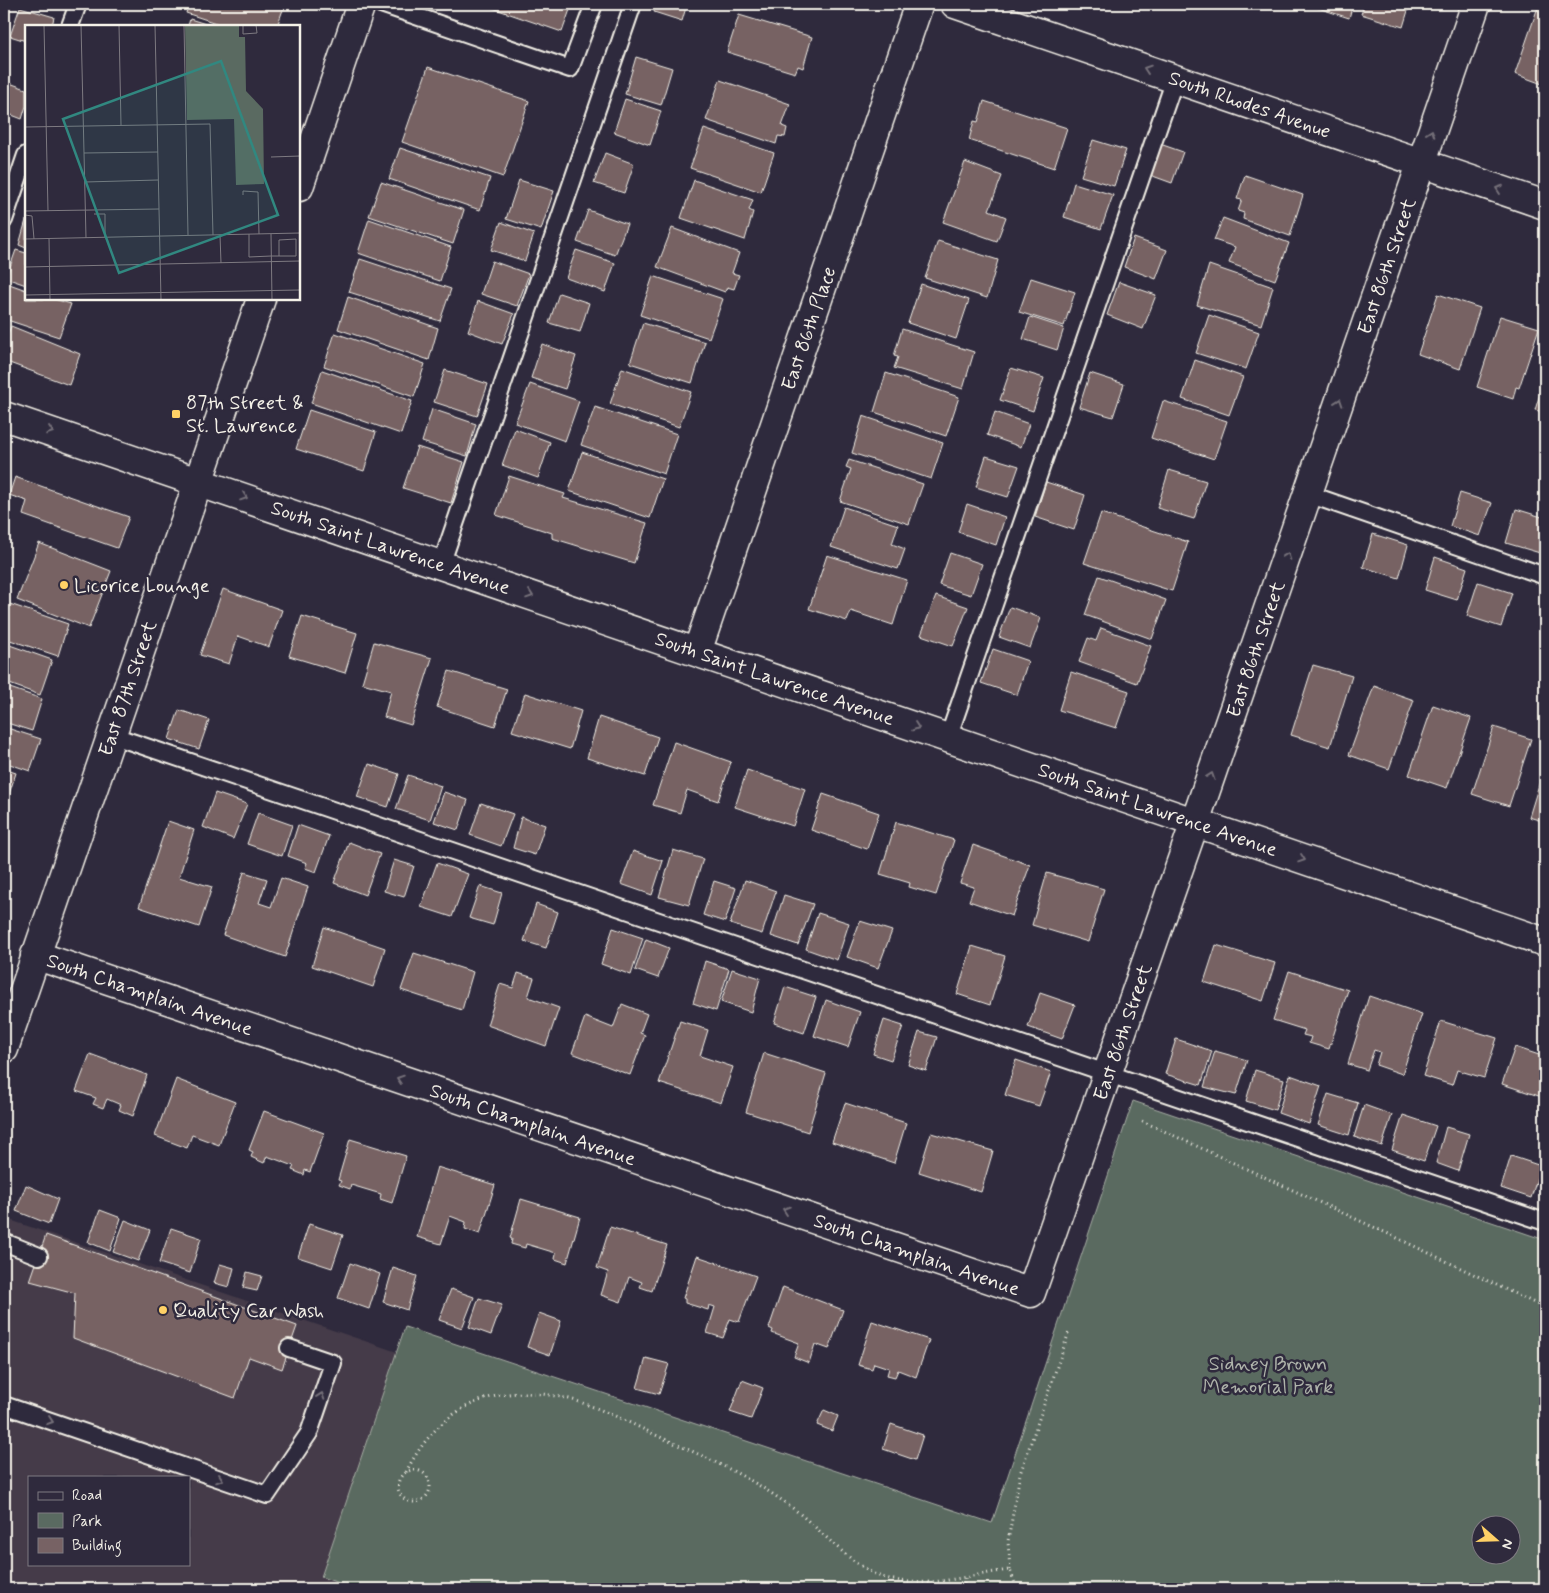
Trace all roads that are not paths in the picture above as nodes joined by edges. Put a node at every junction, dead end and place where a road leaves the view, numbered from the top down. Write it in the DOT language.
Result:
graph roads {
  1 [pos="78,4"];
  2 [pos="361,4"];
  3 [pos="382,4"];
  4 [pos="594,4"];
  5 [pos="633,4"];
  6 [pos="919,4"];
  7 [pos="955,4"];
  8 [pos="1476,4"];
  9 [pos="70,25"];
  10 [pos="1175,79"];
  11 [pos="25,158"];
  12 [pos="1421,163"];
  13 [pos="300,183"];
  14 [pos="1545,205"];
  15 [pos="4,220"];
  16 [pos="260,300"];
  17 [pos="4,416"];
  18 [pos="198,481"];
  19 [pos="1308,494"];
  20 [pos="441,565"];
  21 [pos="1545,576"];
  22 [pos="697,652"];
  23 [pos="111,735"];
  24 [pos="948,738"];
  25 [pos="1195,822"];
  26 [pos="1545,942"];
  27 [pos="35,955"];
  28 [pos="9,1018"];
  29 [pos="4,1049"];
  30 [pos="1108,1073"];
  31 [pos="1545,1222"];
  32 [pos="4,1242"];
  33 [pos="39,1256"];
  34 [pos="1031,1293"];
  35 [pos="290,1348"];
  36 [pos="4,1405"];
  1 -- 9 [label="lane"];
  2 -- 13 [label="street"];
  3 -- 4 [label="lane"];
  5 -- 20 [label="lane"];
  6 -- 22 [label="street, East 86th Place"];
  10 -- 7 [label="street, South Rhodes Avenue, one-way"];
  12 -- 8 [label="street, East 86th Street, one-way"];
  10 -- 12 [label="street, South Rhodes Avenue"];
  10 -- 24 [label="lane"];
  11 -- 15 [label="lane"];
  14 -- 12 [label="street, South Rhodes Avenue, one-way"];
  19 -- 12 [label="street, East 86th Street, one-way"];
  16 -- 18 [label="street, East 87th Street"];
  17 -- 18 [label="street, South Saint Lawrence Avenue, one-way"];
  18 -- 20 [label="street, South Saint Lawrence Avenue, one-way"];
  18 -- 23 [label="street, East 87th Street"];
  19 -- 21 [label="lane"];
  25 -- 19 [label="street, East 86th Street, one-way"];
  20 -- 22 [label="street, South Saint Lawrence Avenue, one-way"];
  22 -- 24 [label="street, South Saint Lawrence Avenue, one-way"];
  23 -- 27 [label="street, East 87th Street"];
  23 -- 30 [label="lane"];
  24 -- 25 [label="street, South Saint Lawrence Avenue"];
  25 -- 26 [label="street, South Saint Lawrence Avenue, one-way"];
  25 -- 30 [label="street, East 86th Street"];
  27 -- 28 [label="street, East 87th Street"];
  34 -- 27 [label="street, South Champlain Avenue, one-way"];
  28 -- 29 [label="street, East 87th Street"];
  30 -- 31 [label="lane"];
  30 -- 34 [label="street, East 86th Street"];
  32 -- 33 [label="lane"];
  36 -- 35 [label="lane, one-way"];
}
